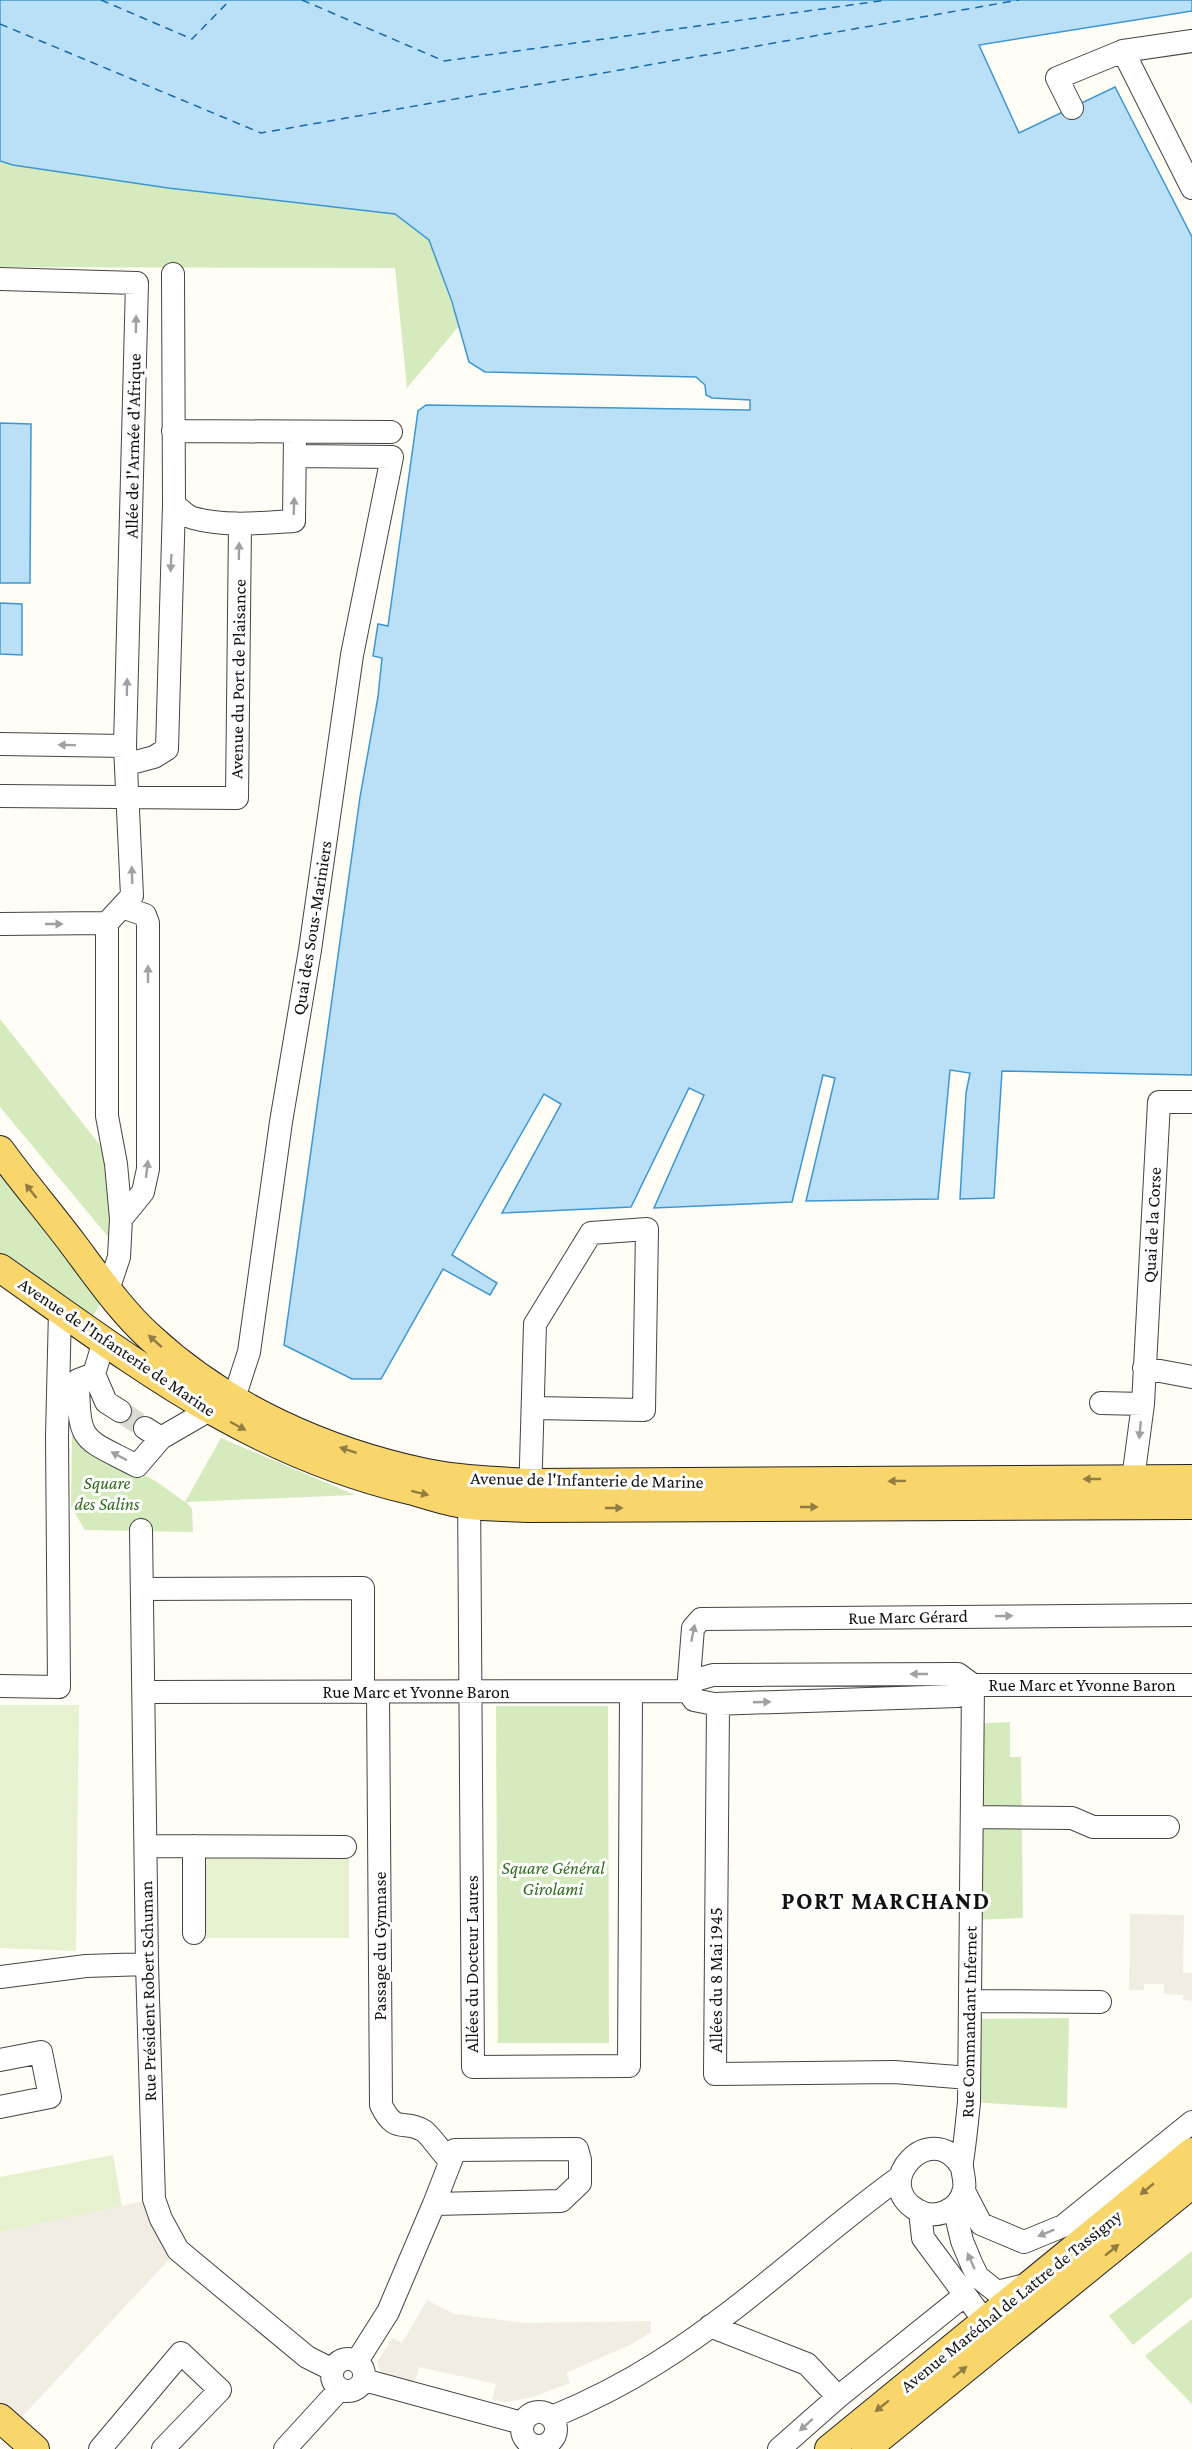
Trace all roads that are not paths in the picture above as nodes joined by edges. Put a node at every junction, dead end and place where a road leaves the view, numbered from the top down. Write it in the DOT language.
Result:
graph roads {
  1 [pos="1192,41"];
  2 [pos="1123,51"];
  3 [pos="1072,108"];
  4 [pos="1192,188"];
  5 [pos="173,274"];
  6 [pos="0,279"];
  7 [pos="173,431"];
  8 [pos="295,432"];
  9 [pos="391,432"];
  10 [pos="295,456"];
  11 [pos="174,504"];
  12 [pos="240,524"];
  13 [pos="0,744"];
  14 [pos="127,755"];
  15 [pos="0,796"];
  16 [pos="129,799"];
  17 [pos="115,915"];
  18 [pos="0,924"];
  19 [pos="1192,1102"];
  20 [pos="0,1150"];
  21 [pos="121,1219"];
  22 [pos="0,1268"];
  23 [pos="108,1290"];
  24 [pos="60,1310"];
  25 [pos="104,1341"];
  26 [pos="94,1374"];
  27 [pos="1192,1377"];
  28 [pos="1144,1385"];
  29 [pos="1101,1403"];
  30 [pos="219,1404"];
  31 [pos="533,1408"];
  32 [pos="120,1412"];
  33 [pos="1134,1479"];
  34 [pos="1192,1479"];
  35 [pos="469,1492"];
  36 [pos="530,1496"];
  37 [pos="1192,1505"];
  38 [pos="141,1530"];
  39 [pos="142,1589"];
  40 [pos="1192,1614"];
  41 [pos="973,1685"];
  42 [pos="1192,1685"];
  43 [pos="0,1686"];
  44 [pos="471,1691"];
  45 [pos="688,1691"];
  46 [pos="144,1692"];
  47 [pos="370,1692"];
  48 [pos="631,1693"];
  49 [pos="718,1704"];
  50 [pos="972,1817"];
  51 [pos="1168,1827"];
  52 [pos="146,1846"];
  53 [pos="194,1846"];
  54 [pos="345,1848"];
  55 [pos="194,1934"];
  56 [pos="147,1964"];
  57 [pos="0,1977"];
  58 [pos="970,2001"];
  59 [pos="1100,2002"];
  60 [pos="0,2060"];
  61 [pos="969,2078"];
  62 [pos="0,2107"];
  63 [pos="1192,2122"];
  64 [pos="966,2142"];
  65 [pos="944,2151"];
  66 [pos="1192,2152"];
  67 [pos="450,2161"];
  68 [pos="961,2166"];
  69 [pos="1192,2184"];
  70 [pos="908,2196"];
  71 [pos="959,2199"];
  72 [pos="434,2204"];
  73 [pos="965,2295"];
  74 [pos="1005,2315"];
  75 [pos="710,2326"];
  76 [pos="361,2370"];
  77 [pos="336,2379"];
  78 [pos="838,2397"];
  79 [pos="552,2417"];
  80 [pos="522,2423"];
  81 [pos="4,2428"];
  82 [pos="555,2445"];
  83 [pos="35,2449"];
  84 [pos="100,2449"];
  85 [pos="164,2449"];
  86 [pos="285,2449"];
  87 [pos="779,2449"];
  88 [pos="829,2449"];
  89 [pos="866,2449"];
  1 -- 2 [label="street"];
  2 -- 3 [label="street"];
  2 -- 4 [label="street"];
  5 -- 7 [label="street"];
  14 -- 6 [label="street, Allée de l'Armée d'Afrique, one-way"];
  7 -- 8 [label="street"];
  7 -- 11 [label="street"];
  8 -- 9 [label="street"];
  8 -- 10 [label="street"];
  12 -- 10 [label="street, one-way"];
  10 -- 30 [label="street, Quai des Sous-Mariniers"];
  11 -- 12 [label="street"];
  11 -- 14 [label="street, one-way"];
  16 -- 12 [label="street, Avenue du Port de Plaisance, one-way"];
  14 -- 13 [label="street, one-way"];
  14 -- 16 [label="street"];
  15 -- 16 [label="street, Avenue du Port de Plaisance"];
  17 -- 16 [label="street, one-way"];
  18 -- 17 [label="street, one-way"];
  17 -- 21 [label="street"];
  21 -- 17 [label="street, one-way"];
  19 -- 28 [label="street, Quai de la Corse"];
  23 -- 20 [label="main road, Avenue de l'Infanterie de Marine, one-way"];
  21 -- 23 [label="street"];
  22 -- 24 [label="main road, Avenue de l'Infanterie de Marine"];
  30 -- 23 [label="main road, Avenue de l'Infanterie de Marine, one-way"];
  24 -- 25 [label="main road, Avenue de l'Infanterie de Marine"];
  24 -- 43 [label="street"];
  25 -- 26 [label="street"];
  25 -- 30 [label="main road, Avenue de l'Infanterie de Marine"];
  30 -- 26 [label="street, one-way"];
  26 -- 32 [label="street"];
  27 -- 28 [label="street"];
  28 -- 29 [label="street"];
  28 -- 33 [label="street, one-way"];
  30 -- 35 [label="main road, Avenue de l'Infanterie de Marine"];
  31 -- 31 [label="street"];
  31 -- 36 [label="street"];
  33 -- 34 [label="main road, Avenue de l'Infanterie de Marine"];
  33 -- 36 [label="main road, Avenue de l'Infanterie de Marine, one-way"];
  35 -- 36 [label="main road, Avenue de l'Infanterie de Marine"];
  35 -- 44 [label="street"];
  36 -- 37 [label="main road, Avenue de l'Infanterie de Marine, one-way"];
  38 -- 39 [label="street, Rue Président Robert Schuman"];
  39 -- 46 [label="street, Rue Président Robert Schuman"];
  39 -- 47 [label="street, Passage du Gymnase"];
  45 -- 40 [label="street, Rue Marc Gérard, one-way"];
  41 -- 42 [label="street, Rue Marc et Yvonne Baron"];
  41 -- 45 [label="street, Rue Marc et Yvonne Baron, one-way"];
  49 -- 41 [label="street, Rue Marc et Yvonne Baron, one-way"];
  41 -- 50 [label="street, Rue Commandant Infernet"];
  44 -- 47 [label="street, Rue Marc et Yvonne Baron"];
  44 -- 48 [label="street, Rue Marc et Yvonne Baron"];
  44 -- 48 [label="street, Allées du Docteur Laures"];
  45 -- 48 [label="street, Rue Marc et Yvonne Baron"];
  45 -- 49 [label="street, Rue Marc et Yvonne Baron"];
  46 -- 47 [label="street, Rue Marc et Yvonne Baron"];
  46 -- 52 [label="street, Rue Président Robert Schuman"];
  47 -- 67 [label="street, Passage du Gymnase"];
  49 -- 61 [label="street, Allées du 8 Mai 1945"];
  50 -- 51 [label="street"];
  50 -- 58 [label="street, Rue Commandant Infernet"];
  52 -- 53 [label="street"];
  52 -- 56 [label="street, Rue Président Robert Schuman"];
  53 -- 54 [label="street"];
  53 -- 55 [label="street"];
  56 -- 57 [label="street"];
  56 -- 77 [label="street, Rue Président Robert Schuman"];
  58 -- 59 [label="street"];
  58 -- 61 [label="street, Rue Commandant Infernet"];
  60 -- 62 [label="street"];
  61 -- 64 [label="street, Rue Commandant Infernet"];
  63 -- 71 [label="street, one-way"];
  64 -- 65 [label="street, Rue Commandant Infernet"];
  64 -- 68 [label="street, Rue Commandant Infernet"];
  65 -- 68 [label="street"];
  65 -- 70 [label="street"];
  66 -- 74 [label="main road, Avenue Maréchal de Lattre de Tassigny, one-way"];
  67 -- 72 [label="street"];
  67 -- 72 [label="street"];
  68 -- 71 [label="street"];
  74 -- 69 [label="main road, Avenue Maréchal de Lattre de Tassigny, one-way"];
  70 -- 71 [label="street"];
  70 -- 73 [label="street"];
  70 -- 75 [label="street"];
  74 -- 71 [label="street, one-way"];
  72 -- 76 [label="street"];
  73 -- 74 [label="street"];
  73 -- 78 [label="street"];
  74 -- 88 [label="main road, Avenue Maréchal de Lattre de Tassigny, one-way"];
  89 -- 74 [label="main road, Avenue Maréchal de Lattre de Tassigny, one-way"];
  75 -- 78 [label="street"];
  75 -- 79 [label="street"];
  76 -- 77 [label="street"];
  76 -- 80 [label="street"];
  77 -- 86 [label="street"];
  78 -- 87 [label="street, one-way"];
  79 -- 80 [label="street"];
  79 -- 82 [label="street"];
  80 -- 82 [label="street"];
  81 -- 83 [label="main road"];
  84 -- 85 [label="street"];
}
